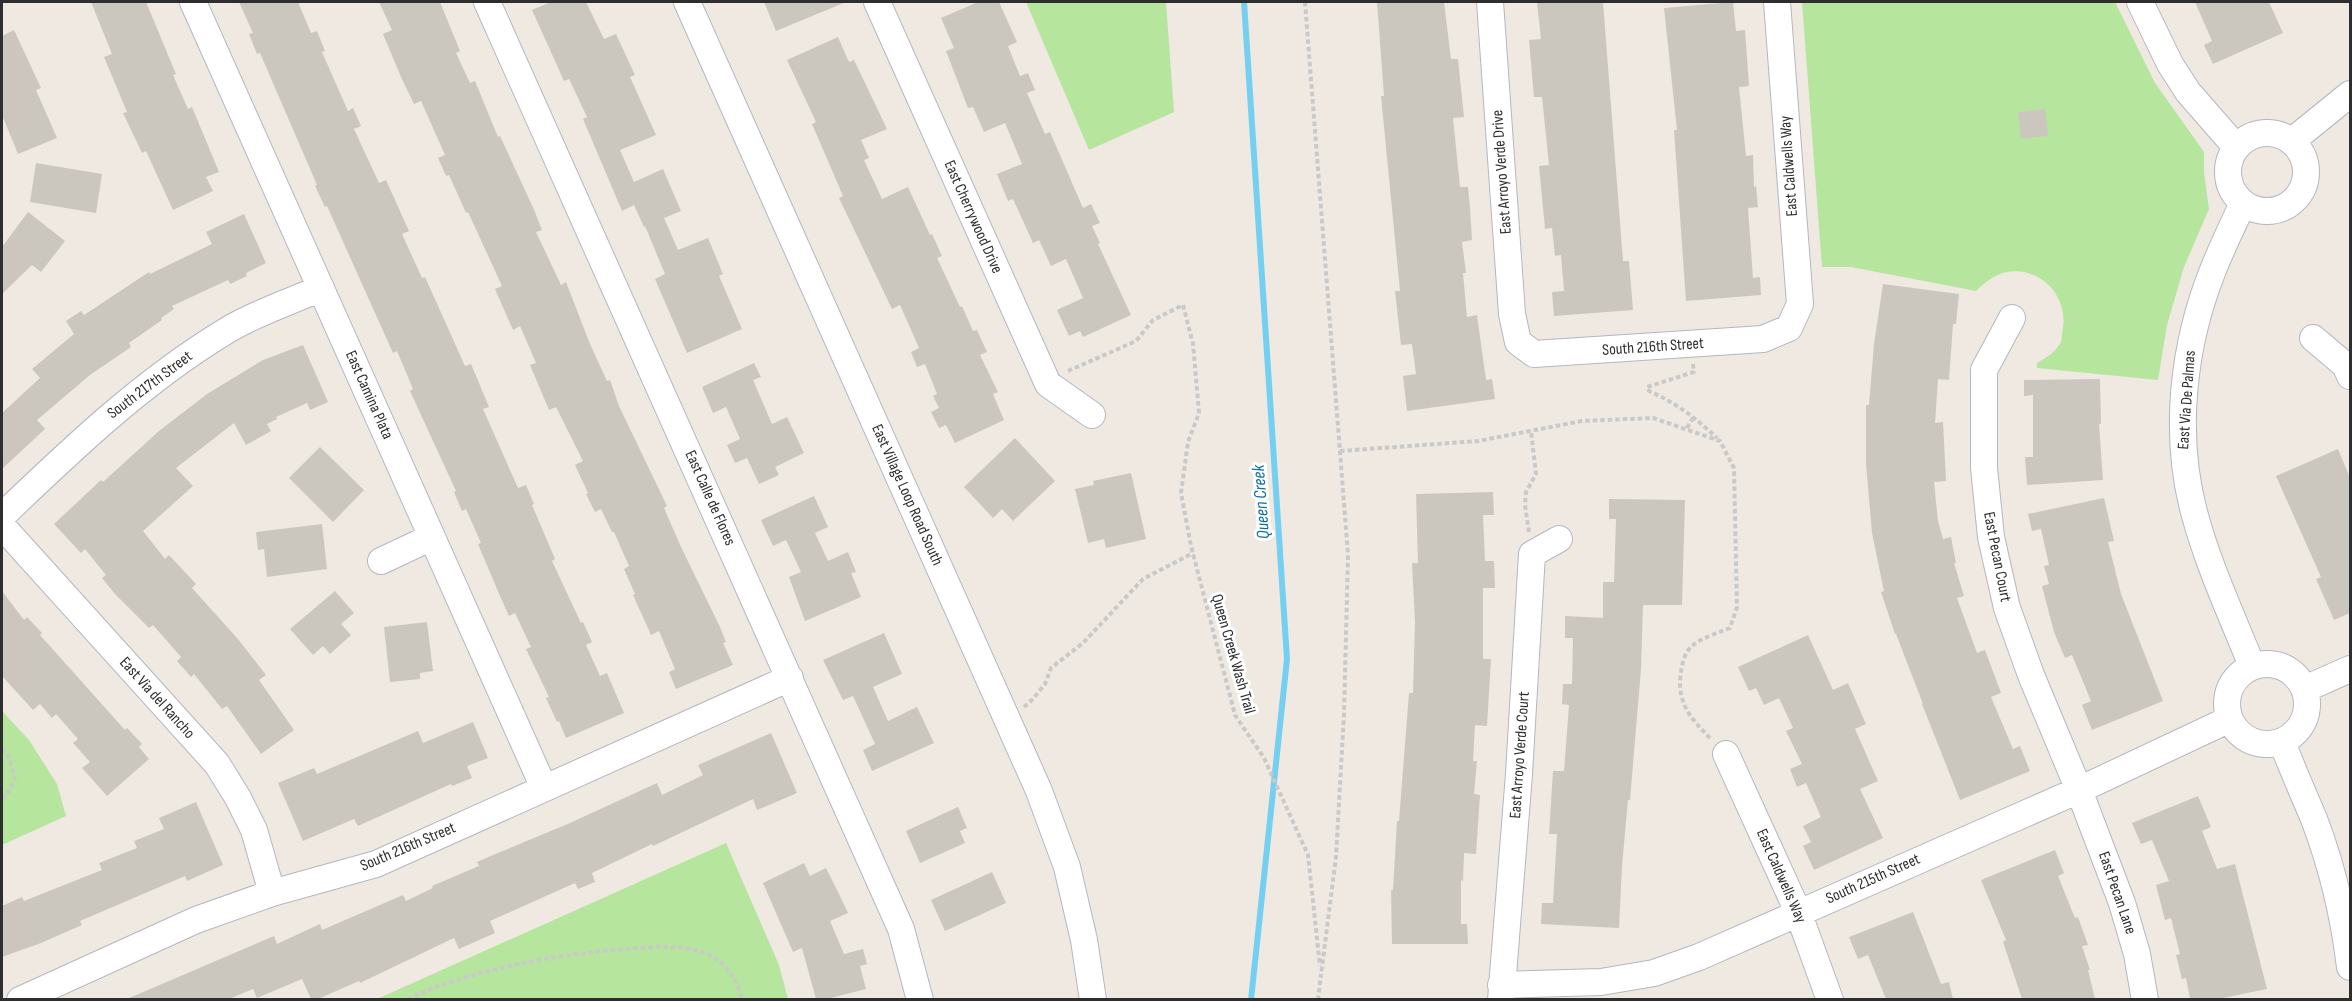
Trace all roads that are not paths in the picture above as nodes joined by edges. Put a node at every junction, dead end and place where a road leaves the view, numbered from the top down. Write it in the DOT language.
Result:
graph roads {
  1 [pos="193,2"];
  2 [pos="487,2"];
  3 [pos="687,2"];
  4 [pos="877,2"];
  5 [pos="1490,2"];
  6 [pos="1777,2"];
  7 [pos="2140,2"];
  8 [pos="2350,94"];
  9 [pos="2292,141"];
  10 [pos="2236,147"];
  11 [pos="2243,203"];
  12 [pos="321,288"];
  13 [pos="2012,318"];
  14 [pos="1789,328"];
  15 [pos="2313,338"];
  16 [pos="1518,342"];
  17 [pos="2350,376"];
  18 [pos="1092,415"];
  19 [pos="2,516"];
  20 [pos="2,526"];
  21 [pos="432,537"];
  22 [pos="1559,539"];
  23 [pos="381,561"];
  24 [pos="2252,666"];
  25 [pos="2350,669"];
  26 [pos="790,678"];
  27 [pos="2305,689"];
  28 [pos="2230,719"];
  29 [pos="2282,742"];
  30 [pos="1726,754"];
  31 [pos="544,788"];
  32 [pos="2079,790"];
  33 [pos="272,893"];
  34 [pos="1798,912"];
  35 [pos="2350,967"];
  36 [pos="1501,992"];
  37 [pos="20,999"];
  38 [pos="920,999"];
  39 [pos="1093,999"];
  40 [pos="1830,999"];
  41 [pos="2145,999"];
  1 -- 12 [label="street, East Camina Plata"];
  2 -- 26 [label="street, East Calle de Flores"];
  3 -- 39 [label="street, East Village Loop Road South"];
  4 -- 18 [label="street, East Cherrywood Drive"];
  5 -- 16 [label="street, East Arroyo Verde Drive"];
  6 -- 14 [label="street, East Caldwells Way"];
  7 -- 10 [label="street"];
  8 -- 9 [label="street"];
  9 -- 10 [label="street"];
  9 -- 11 [label="street"];
  10 -- 11 [label="street"];
  11 -- 24 [label="street, East Via De Palmas"];
  12 -- 19 [label="street, South 217th Street"];
  12 -- 21 [label="street, East Camina Plata"];
  13 -- 32 [label="street, East Pecan Court"];
  14 -- 16 [label="street, South 216th Street"];
  15 -- 17 [label="street"];
  20 -- 33 [label="street, East Via del Rancho"];
  21 -- 23 [label="street"];
  21 -- 31 [label="street, East Camina Plata"];
  22 -- 36 [label="street, East Arroyo Verde Court"];
  24 -- 27 [label="street"];
  24 -- 28 [label="street"];
  25 -- 27 [label="street"];
  26 -- 31 [label="street, South 216th Street"];
  26 -- 38 [label="street, East Calle de Flores"];
  27 -- 29 [label="street"];
  28 -- 29 [label="street"];
  28 -- 32 [label="street, South 215th Street"];
  29 -- 35 [label="street"];
  30 -- 34 [label="street, East Caldwells Way"];
  31 -- 33 [label="street, South 216th Street"];
  32 -- 34 [label="street, South 215th Street"];
  32 -- 41 [label="street, East Pecan Lane"];
  33 -- 37 [label="street, South 216th Street"];
  34 -- 36 [label="street, South 215th Street"];
  34 -- 40 [label="street, East Caldwells Way"];
}
